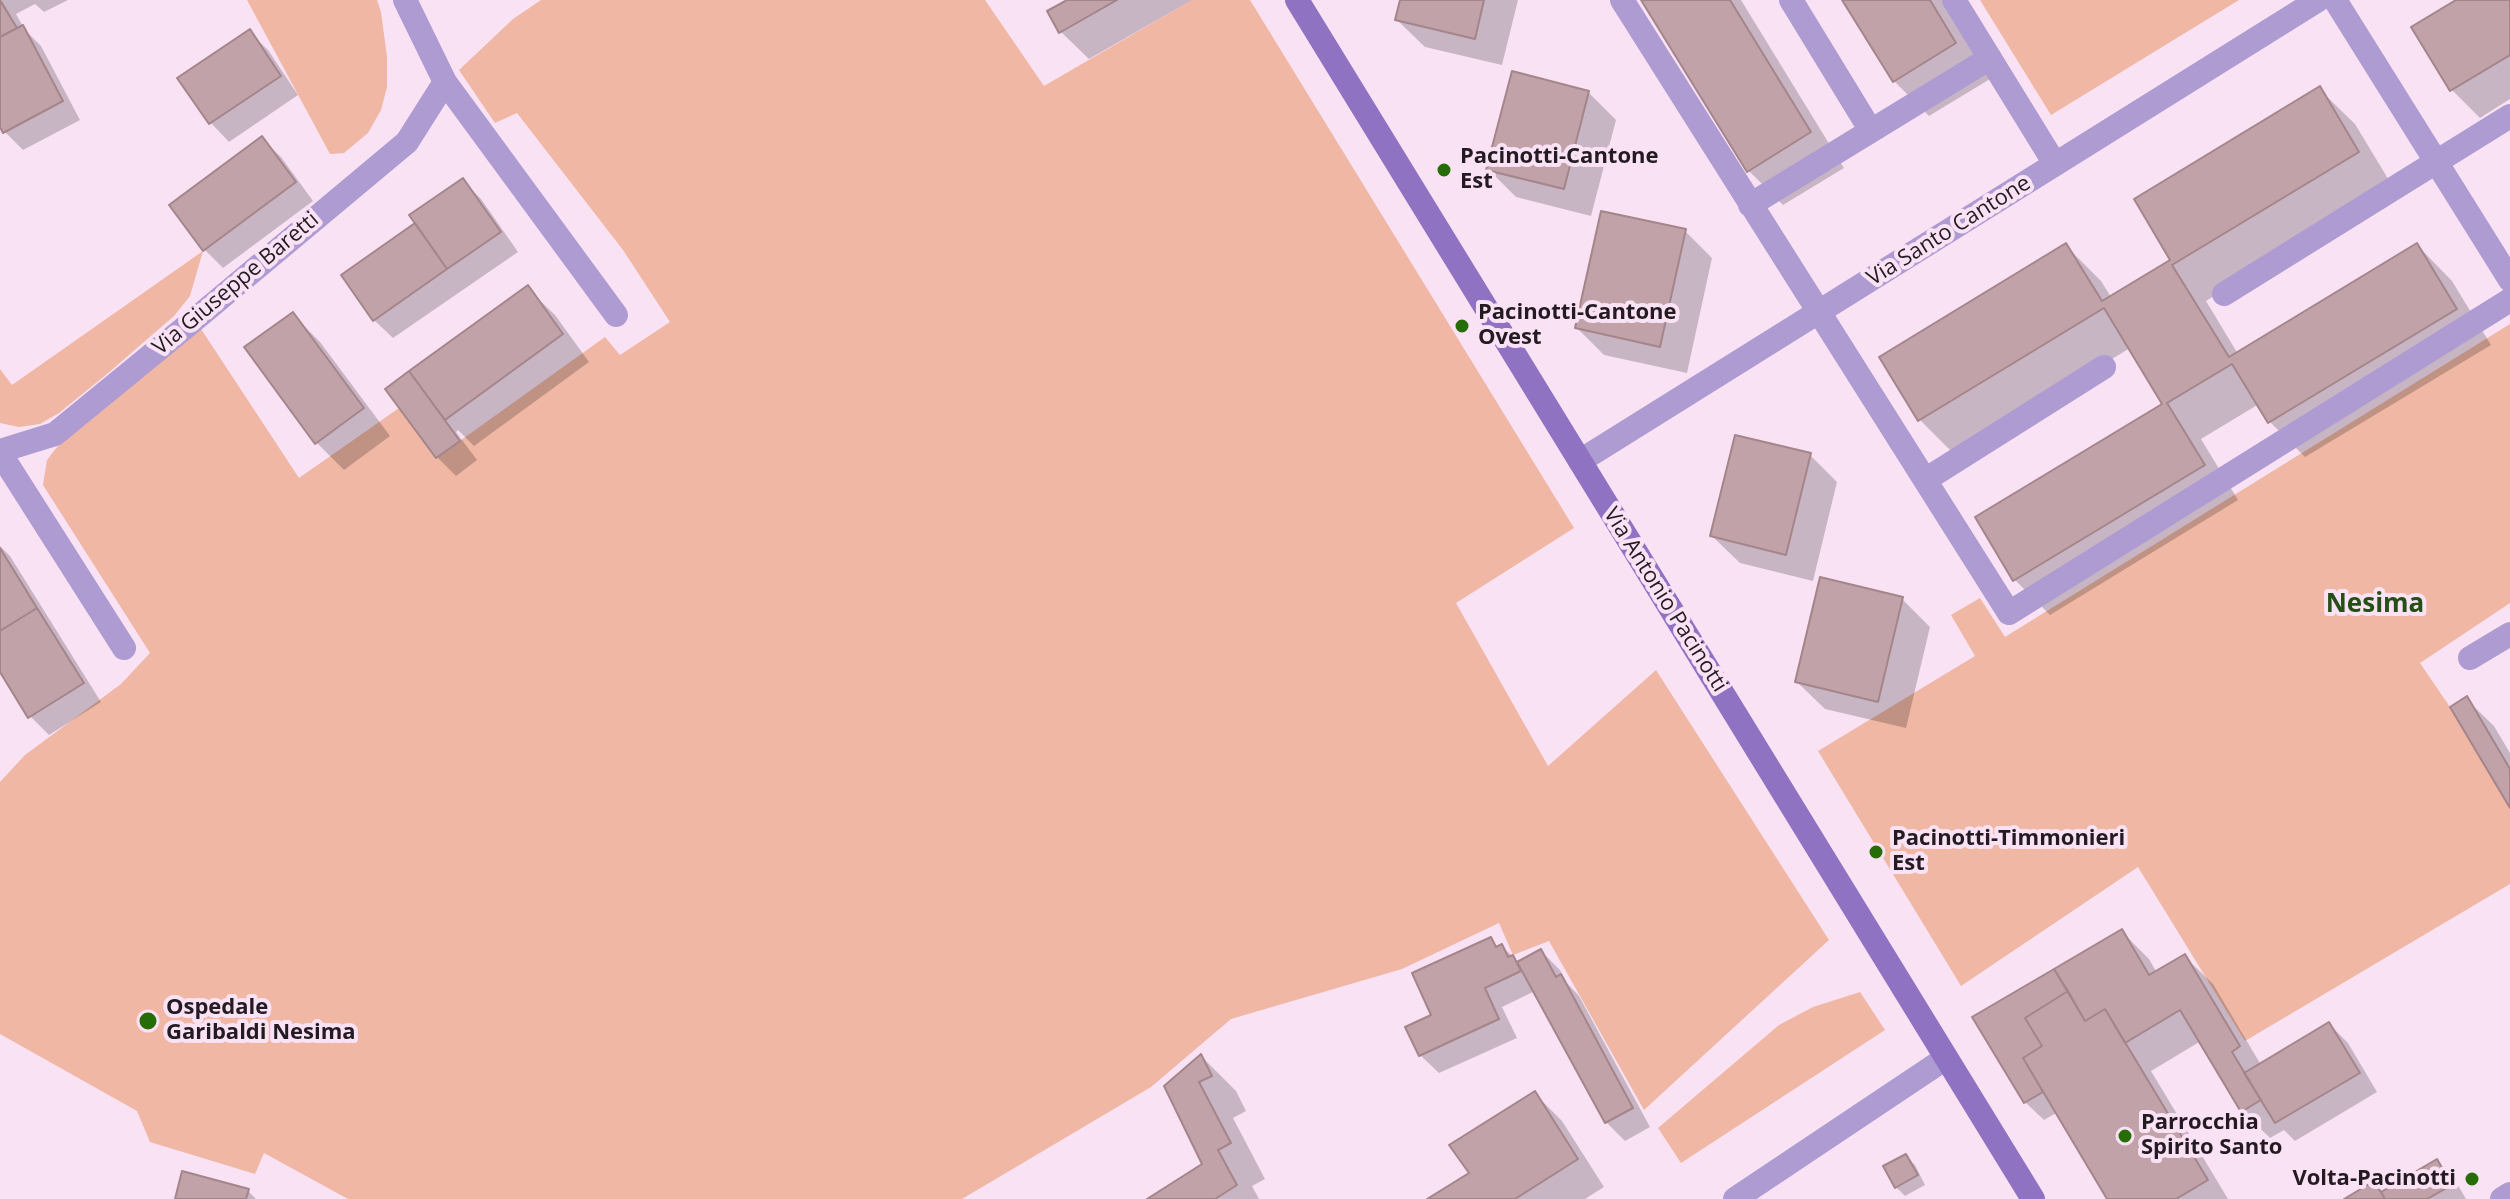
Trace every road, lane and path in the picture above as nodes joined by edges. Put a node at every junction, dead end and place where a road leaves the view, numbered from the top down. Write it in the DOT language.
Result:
graph roads {
  1 [pos="405,0"];
  2 [pos="1297,0"];
  3 [pos="1622,0"];
  4 [pos="1791,0"];
  5 [pos="1954,0"];
  6 [pos="2318,0"];
  7 [pos="2335,0"];
  8 [pos="1990,58"];
  9 [pos="445,82"];
  10 [pos="2510,116"];
  11 [pos="1871,131"];
  12 [pos="2436,162"];
  13 [pos="2055,164"];
  14 [pos="1750,205"];
  15 [pos="2510,280"];
  16 [pos="2224,294"];
  17 [pos="2510,300"];
  18 [pos="1820,312"];
  19 [pos="616,315"];
  20 [pos="2104,367"];
  21 [pos="0,452"];
  22 [pos="1580,461"];
  23 [pos="1925,480"];
  24 [pos="2510,634"];
  25 [pos="124,648"];
  26 [pos="2470,658"];
  27 [pos="1946,1058"];
  28 [pos="2510,1194"];
  29 [pos="1735,1199"];
  30 [pos="2033,1199"];
  31 [pos="2502,1199"];
  1 -- 9 [label="street"];
  2 -- 22 [label="main road, Via Antonio Pacinotti"];
  3 -- 14 [label="street"];
  4 -- 11 [label="street"];
  5 -- 8 [label="street"];
  6 -- 13 [label="street, Via Santo Cantone"];
  7 -- 12 [label="street"];
  8 -- 11 [label="street"];
  8 -- 13 [label="street"];
  9 -- 19 [label="street"];
  9 -- 21 [label="street, Via Giuseppe Baretti"];
  10 -- 12 [label="street"];
  11 -- 14 [label="street"];
  12 -- 15 [label="street"];
  12 -- 16 [label="street"];
  13 -- 18 [label="street, Via Santo Cantone"];
  14 -- 18 [label="street"];
  17 -- 23 [label="street"];
  18 -- 22 [label="street, Via Santo Cantone"];
  18 -- 23 [label="street"];
  20 -- 23 [label="street"];
  21 -- 25 [label="street"];
  22 -- 27 [label="main road, Via Antonio Pacinotti"];
  24 -- 26 [label="street"];
  27 -- 29 [label="street"];
  27 -- 30 [label="main road, Via Antonio Pacinotti"];
  28 -- 31 [label="street"];
}
